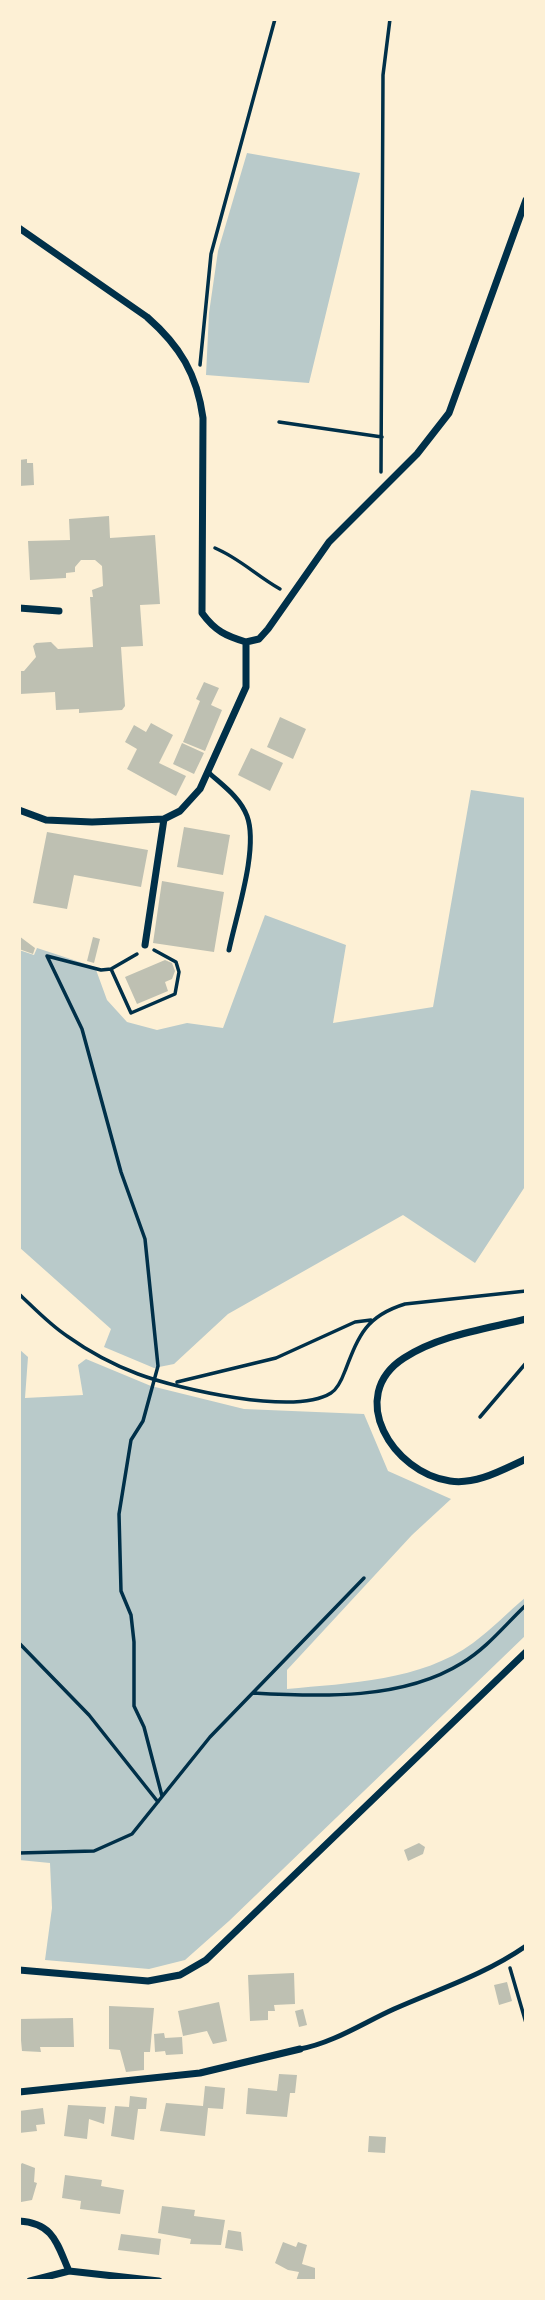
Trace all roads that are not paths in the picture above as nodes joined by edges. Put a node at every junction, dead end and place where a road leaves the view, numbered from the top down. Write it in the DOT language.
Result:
graph roads {
  1 [pos="526,200"];
  2 [pos="19,229"];
  3 [pos="19,608"];
  4 [pos="59,611"];
  5 [pos="246,642"];
  6 [pos="208,772"];
  7 [pos="19,810"];
  8 [pos="164,819"];
  9 [pos="145,945"];
  10 [pos="229,950"];
  11 [pos="526,1319"];
  12 [pos="526,1459"];
  13 [pos="526,1652"];
  14 [pos="526,1946"];
  15 [pos="19,1970"];
  16 [pos="300,2049"];
  17 [pos="19,2092"];
  18 [pos="19,2221"];
  19 [pos="69,2271"];
  20 [pos="30,2281"];
  21 [pos="159,2281"];
  1 -- 5 [label="street"];
  2 -- 5 [label="street"];
  3 -- 4 [label="street"];
  5 -- 6 [label="street"];
  6 -- 8 [label="street"];
  6 -- 10 [label="lane"];
  7 -- 8 [label="street"];
  8 -- 9 [label="street"];
  11 -- 12 [label="street"];
  13 -- 15 [label="street"];
  14 -- 16 [label="lane"];
  16 -- 17 [label="street"];
  18 -- 19 [label="street"];
  19 -- 20 [label="street"];
  19 -- 21 [label="street"];
}
